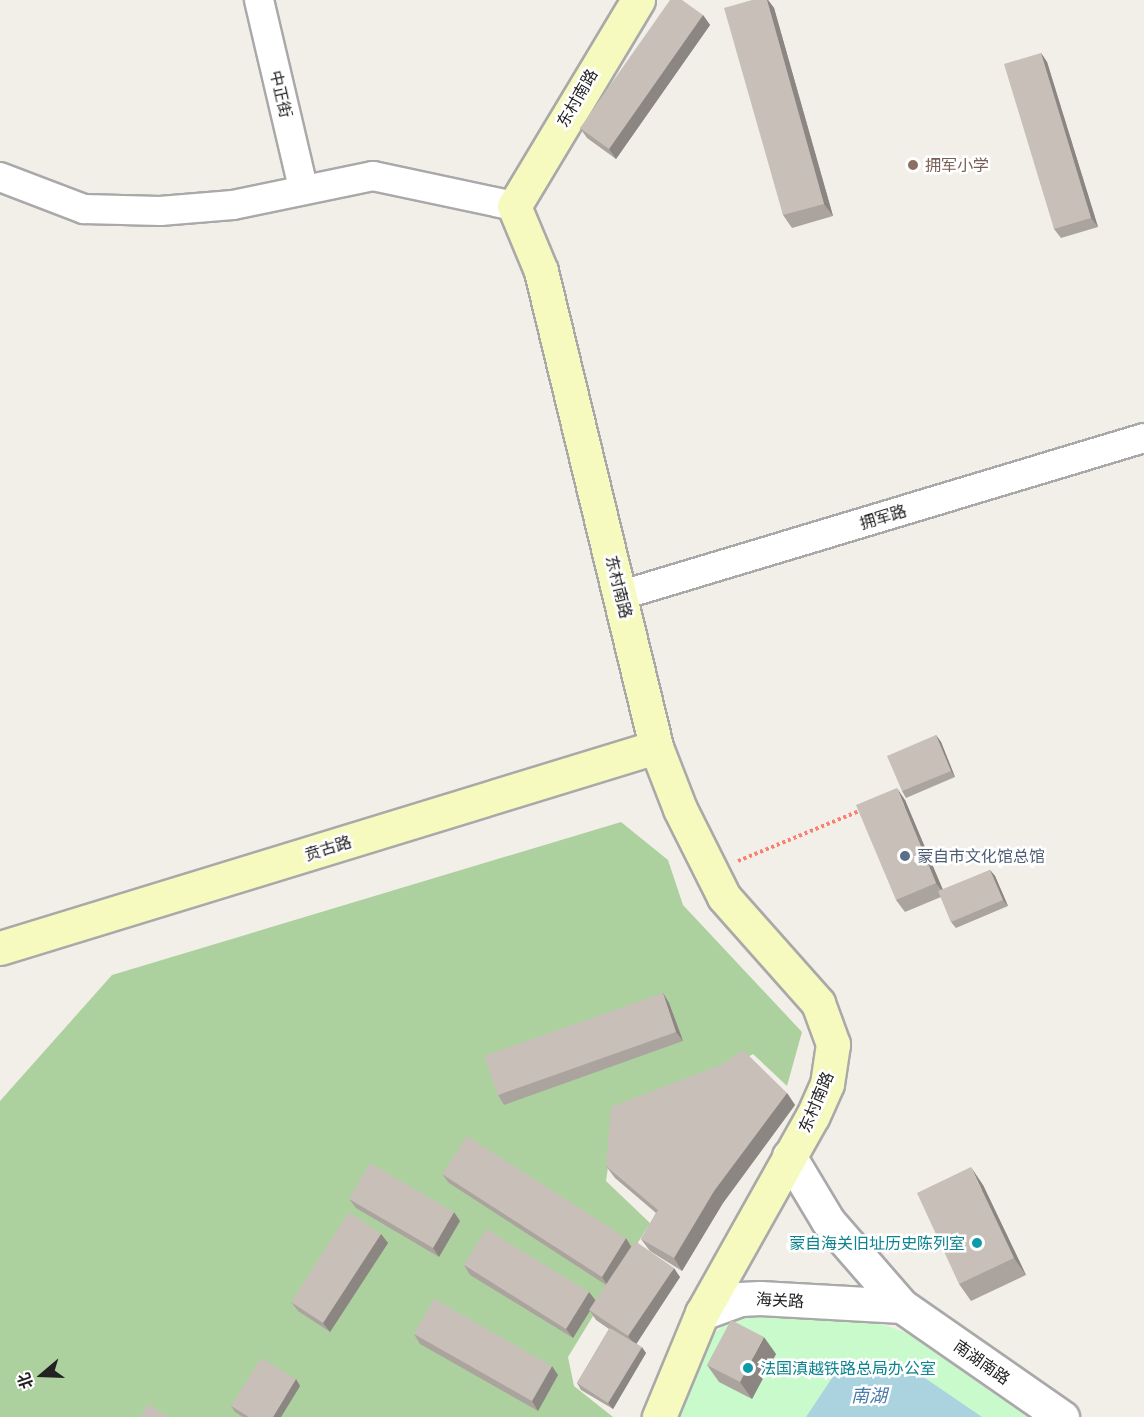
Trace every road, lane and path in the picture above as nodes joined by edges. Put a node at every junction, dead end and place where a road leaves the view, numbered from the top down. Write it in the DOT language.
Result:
graph roads {
  1 [pos="259,0"];
  2 [pos="638,0"];
  3 [pos="0,177"];
  4 [pos="303,188"];
  5 [pos="514,206"];
  6 [pos="1144,438"];
  7 [pos="622,595"];
  8 [pos="656,747"];
  9 [pos="874,805"];
  10 [pos="710,872"];
  11 [pos="0,948"];
  12 [pos="789,1156"];
  13 [pos="902,1306"];
  14 [pos="702,1313"];
  15 [pos="659,1417"];
  16 [pos="1062,1417"];
  1 -- 4 [label="street, 中正街"];
  2 -- 5 [label="main road, 东村南路"];
  3 -- 4 [label="street"];
  4 -- 5 [label="street"];
  5 -- 7 [label="main road, 东村南路"];
  6 -- 7 [label="street, 拥军路"];
  7 -- 8 [label="main road, 东村南路"];
  8 -- 10 [label="main road, 东村南路"];
  8 -- 11 [label="main road, 贲古路"];
  9 -- 10 [label="path"];
  10 -- 12 [label="main road, 东村南路"];
  12 -- 13 [label="street"];
  12 -- 14 [label="main road, 东村南路"];
  13 -- 14 [label="street, 海关路"];
  13 -- 16 [label="street, 南湖南路"];
  14 -- 15 [label="main road"];
}
